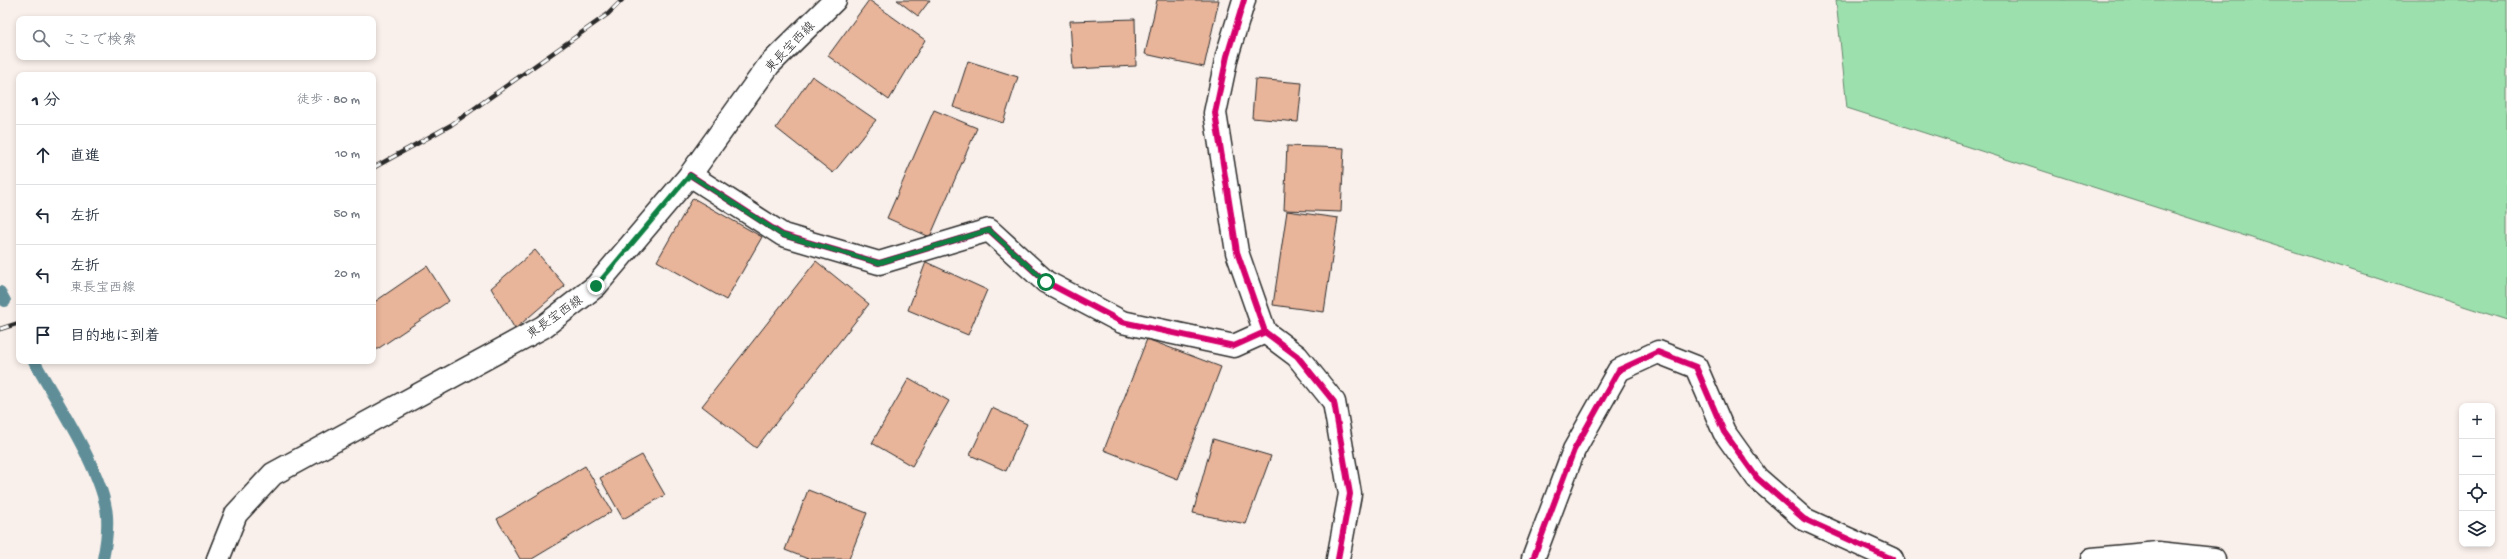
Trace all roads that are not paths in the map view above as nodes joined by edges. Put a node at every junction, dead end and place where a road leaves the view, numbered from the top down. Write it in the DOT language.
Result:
graph roads {
  1 [pos="836,0"];
  2 [pos="1244,0"];
  3 [pos="690,175"];
  4 [pos="1265,332"];
  5 [pos="218,559"];
  6 [pos="1338,559"];
  7 [pos="1532,559"];
  8 [pos="1892,559"];
  9 [pos="2092,559"];
  10 [pos="2214,559"];
  1 -- 3 [label="street, 東長宝西線"];
  2 -- 4 [label="street"];
  3 -- 4 [label="street"];
  3 -- 5 [label="street, 東長宝西線"];
  4 -- 6 [label="street"];
  7 -- 8 [label="street"];
  9 -- 10 [label="street"];
}
